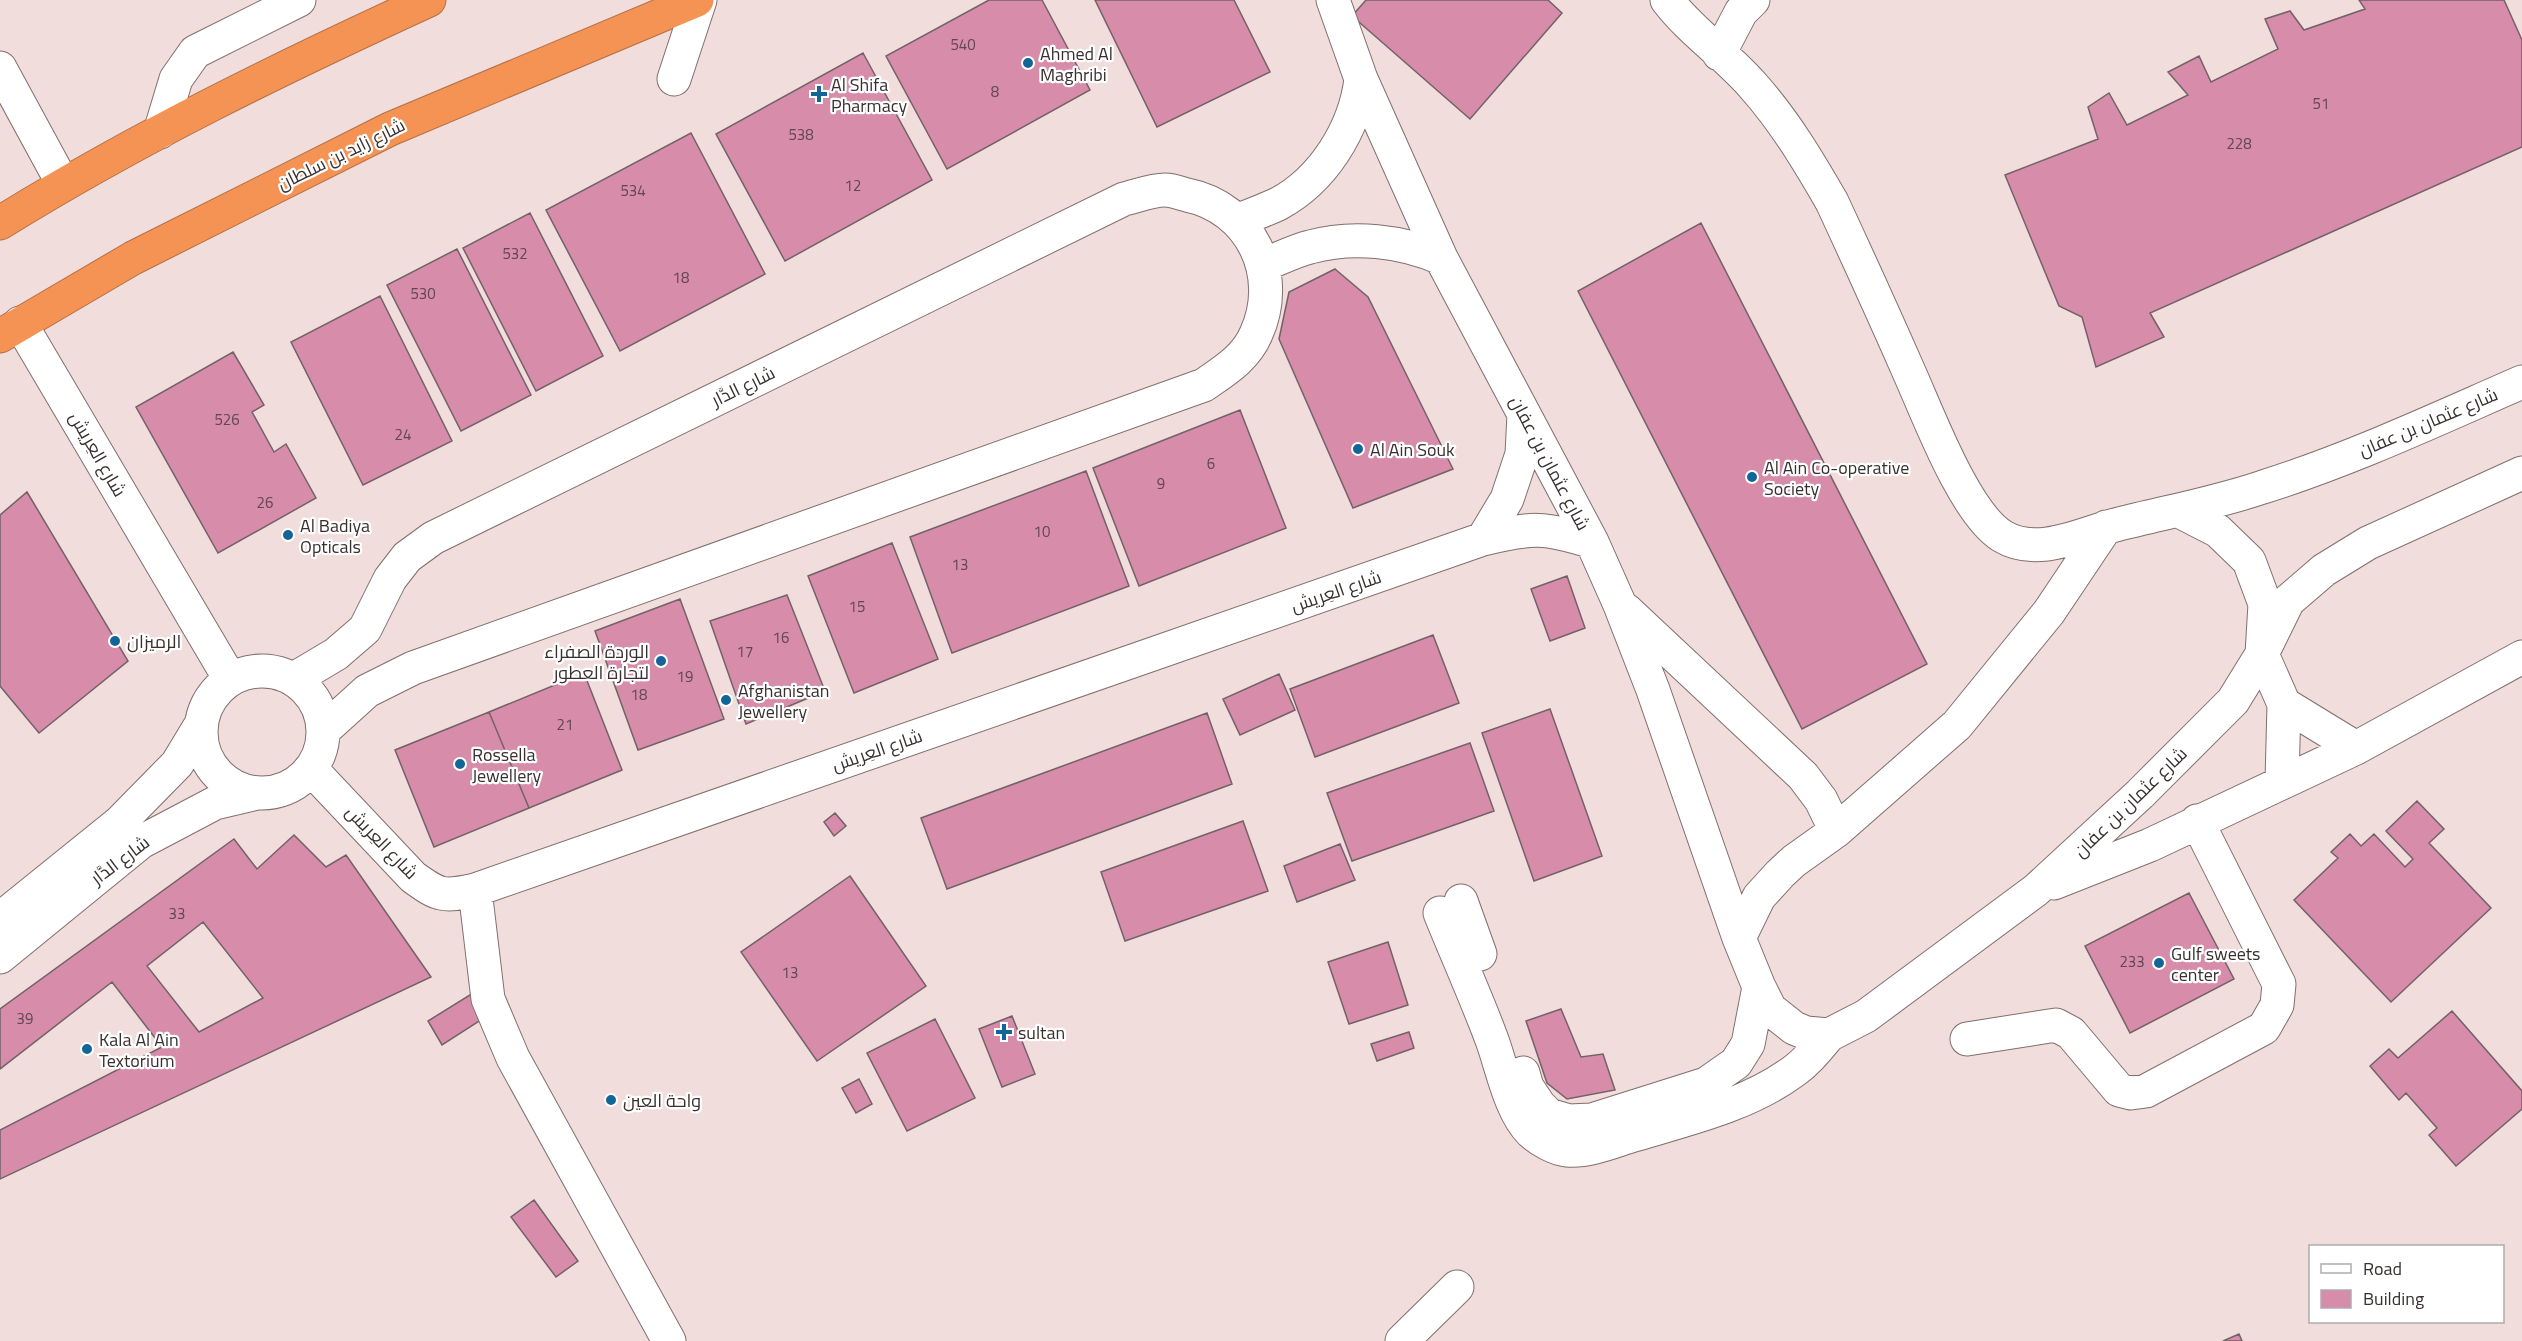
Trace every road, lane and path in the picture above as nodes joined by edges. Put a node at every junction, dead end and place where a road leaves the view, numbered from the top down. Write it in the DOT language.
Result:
graph roads {
  1 [pos="298,0"];
  2 [pos="429,0"];
  3 [pos="698,0"];
  4 [pos="1333,0"];
  5 [pos="1667,0"];
  6 [pos="1754,0"];
  7 [pos="1719,54"];
  8 [pos="0,69"];
  9 [pos="674,79"];
  10 [pos="1361,80"];
  11 [pos="160,132"];
  12 [pos="63,184"];
  13 [pos="1239,220"];
  14 [pos="0,223"];
  15 [pos="1441,258"];
  16 [pos="1263,265"];
  17 [pos="10,329"];
  18 [pos="2522,382"];
  19 [pos="1524,414"];
  20 [pos="2522,473"];
  21 [pos="2179,511"];
  22 [pos="2106,527"];
  23 [pos="1483,539"];
  24 [pos="1592,542"];
  25 [pos="1620,605"];
  26 [pos="2262,654"];
  27 [pos="2522,657"];
  28 [pos="230,679"];
  29 [pos="294,679"];
  30 [pos="2284,704"];
  31 [pos="200,726"];
  32 [pos="324,730"];
  33 [pos="2356,748"];
  34 [pos="311,769"];
  35 [pos="2282,781"];
  36 [pos="258,794"];
  37 [pos="2197,821"];
  38 [pos="1836,831"];
  39 [pos="475,890"];
  40 [pos="2036,890"];
  41 [pos="0,919"];
  42 [pos="1739,938"];
  43 [pos="0,957"];
  44 [pos="1759,987"];
  45 [pos="1829,1035"];
  46 [pos="1968,1039"];
  47 [pos="1456,1287"];
  48 [pos="669,1341"];
  49 [pos="1402,1341"];
  1 -- 11 [label="street"];
  2 -- 11 [label="highway"];
  3 -- 9 [label="street"];
  3 -- 17 [label="highway, شارع زايد بن سلطان"];
  4 -- 10 [label="street, شارع عثمان بن عفان"];
  5 -- 7 [label="street, شارع عثمان بن عفان"];
  6 -- 7 [label="street"];
  7 -- 22 [label="street, شارع عثمان بن عفان"];
  8 -- 12 [label="street"];
  10 -- 13 [label="street"];
  10 -- 15 [label="street, شارع عثمان بن عفان"];
  11 -- 12 [label="highway"];
  12 -- 14 [label="highway"];
  13 -- 16 [label="street, شارع الدَّار"];
  13 -- 29 [label="street, شارع الدَّار"];
  15 -- 16 [label="street"];
  15 -- 19 [label="street, شارع عثمان بن عفان"];
  16 -- 32 [label="street, شارع الدَّار"];
  17 -- 28 [label="street, شارع العِريش"];
  18 -- 21 [label="street, شارع عثمان بن عفان"];
  19 -- 23 [label="street"];
  19 -- 24 [label="street, شارع عثمان بن عفان"];
  20 -- 26 [label="street, شارع عثمان بن عفان"];
  21 -- 22 [label="street, شارع عثمان بن عفان"];
  21 -- 26 [label="street"];
  22 -- 38 [label="street"];
  23 -- 24 [label="street, شارع العِريش"];
  23 -- 39 [label="street, شارع العِريش"];
  24 -- 25 [label="street, شارع عثمان بن عفان"];
  25 -- 38 [label="street"];
  25 -- 42 [label="street, شارع عثمان بن عفان"];
  26 -- 30 [label="street"];
  26 -- 40 [label="street, شارع عثمان بن عفان"];
  27 -- 33 [label="street"];
  28 -- 29 [label="street"];
  28 -- 31 [label="street"];
  29 -- 32 [label="street"];
  30 -- 33 [label="street"];
  30 -- 35 [label="street"];
  31 -- 36 [label="street"];
  31 -- 41 [label="street, شارع الدَّار"];
  32 -- 34 [label="street"];
  33 -- 35 [label="street"];
  34 -- 36 [label="street"];
  34 -- 39 [label="street, شارع العِريش"];
  35 -- 37 [label="street"];
  36 -- 43 [label="street, شارع الدَّار"];
  37 -- 40 [label="street"];
  37 -- 46 [label="street"];
  38 -- 42 [label="street"];
  39 -- 48 [label="street"];
  40 -- 45 [label="street, شارع عثمان بن عفان"];
  42 -- 44 [label="street, شارع عثمان بن عفان"];
  44 -- 45 [label="street, شارع عثمان بن عفان"];
  44 -- 45 [label="street"];
  47 -- 49 [label="street"];
}
